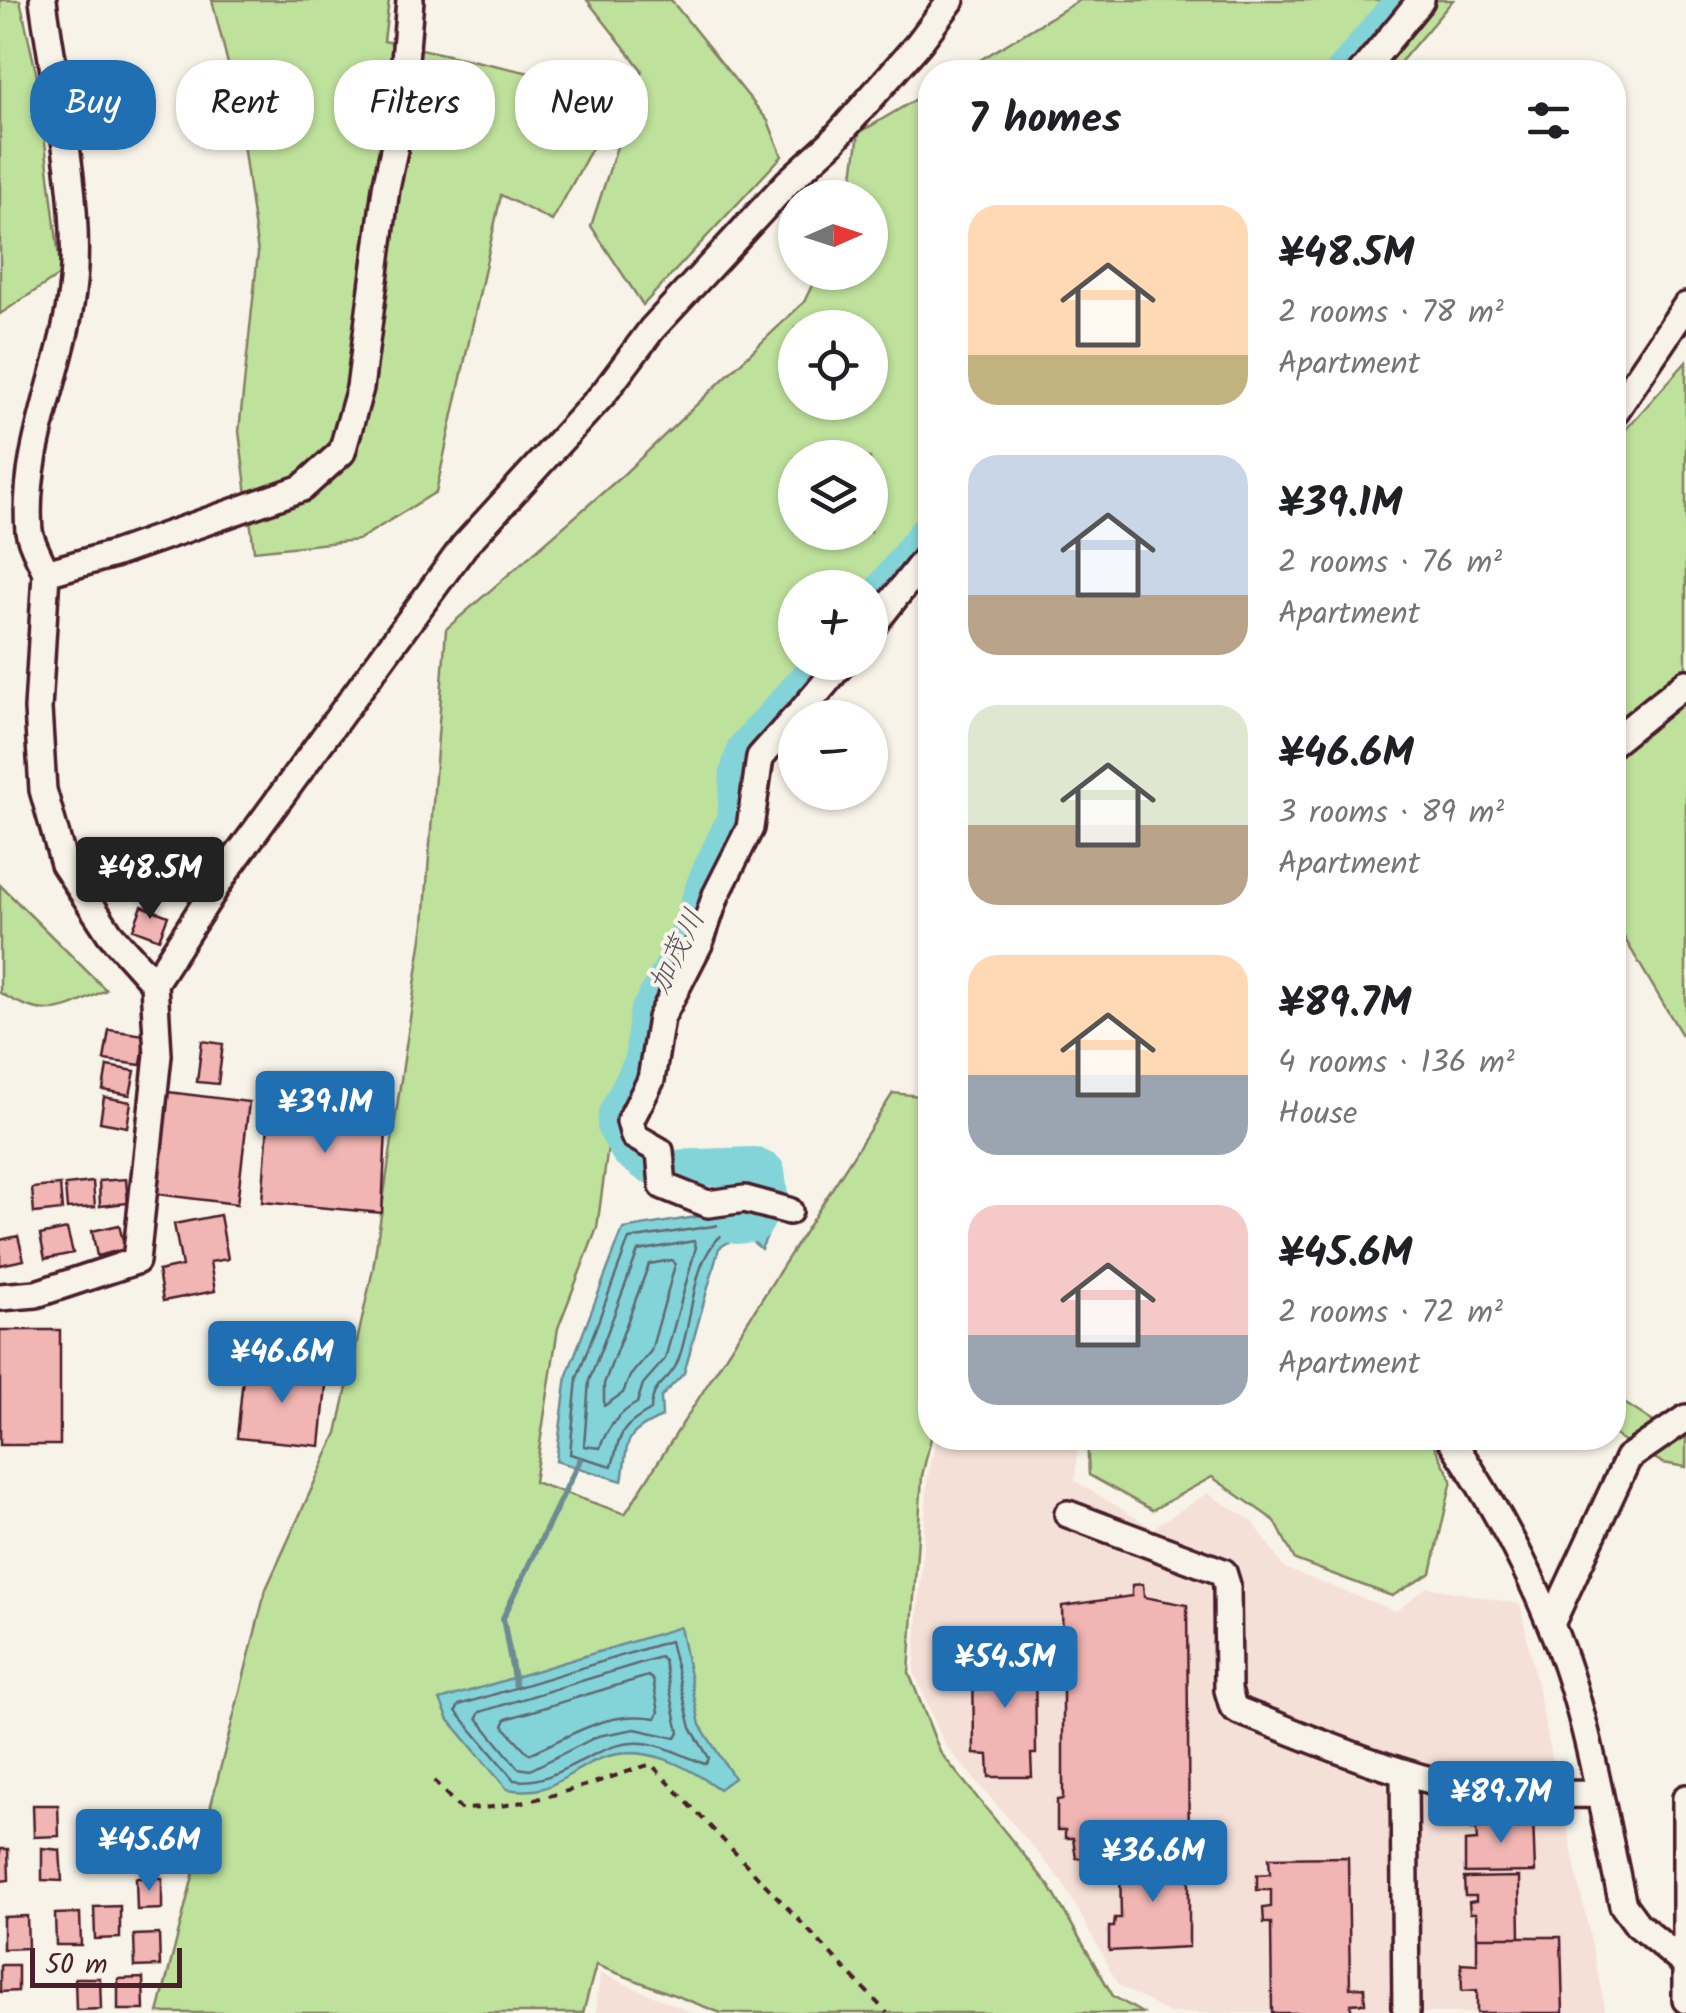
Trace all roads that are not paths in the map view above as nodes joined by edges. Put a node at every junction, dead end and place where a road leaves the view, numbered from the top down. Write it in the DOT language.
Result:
graph roads {
  1 [pos="43,0"];
  2 [pos="410,0"];
  3 [pos="951,0"];
  4 [pos="1421,0"];
  5 [pos="1372,60"];
  6 [pos="1686,306"];
  7 [pos="1626,395"];
  8 [pos="918,568"];
  9 [pos="46,573"];
  10 [pos="888,606"];
  11 [pos="828,680"];
  12 [pos="1686,683"];
  13 [pos="810,700"];
  14 [pos="1626,732"];
  15 [pos="778,736"];
  16 [pos="154,983"];
  17 [pos="789,1211"];
  18 [pos="0,1297"];
  19 [pos="1686,1418"];
  20 [pos="1458,1450"];
  21 [pos="1068,1514"];
  22 [pos="1551,1624"];
  23 [pos="1404,1772"];
  24 [pos="1598,1794"];
  25 [pos="1686,1798"];
  26 [pos="1686,1965"];
  27 [pos="1686,2000"];
  28 [pos="1406,2013"];
  1 -- 9 [label="street"];
  2 -- 9 [label="street"];
  3 -- 16 [label="street"];
  4 -- 5 [label="street"];
  6 -- 7 [label="street"];
  8 -- 10 [label="street"];
  9 -- 16 [label="street"];
  11 -- 13 [label="street"];
  12 -- 14 [label="street"];
  15 -- 17 [label="street"];
  16 -- 18 [label="street"];
  19 -- 22 [label="street"];
  20 -- 22 [label="street"];
  21 -- 23 [label="street"];
  22 -- 24 [label="street"];
  23 -- 24 [label="street"];
  23 -- 28 [label="street"];
  24 -- 26 [label="street"];
  25 -- 26 [label="street"];
  26 -- 27 [label="street"];
}
